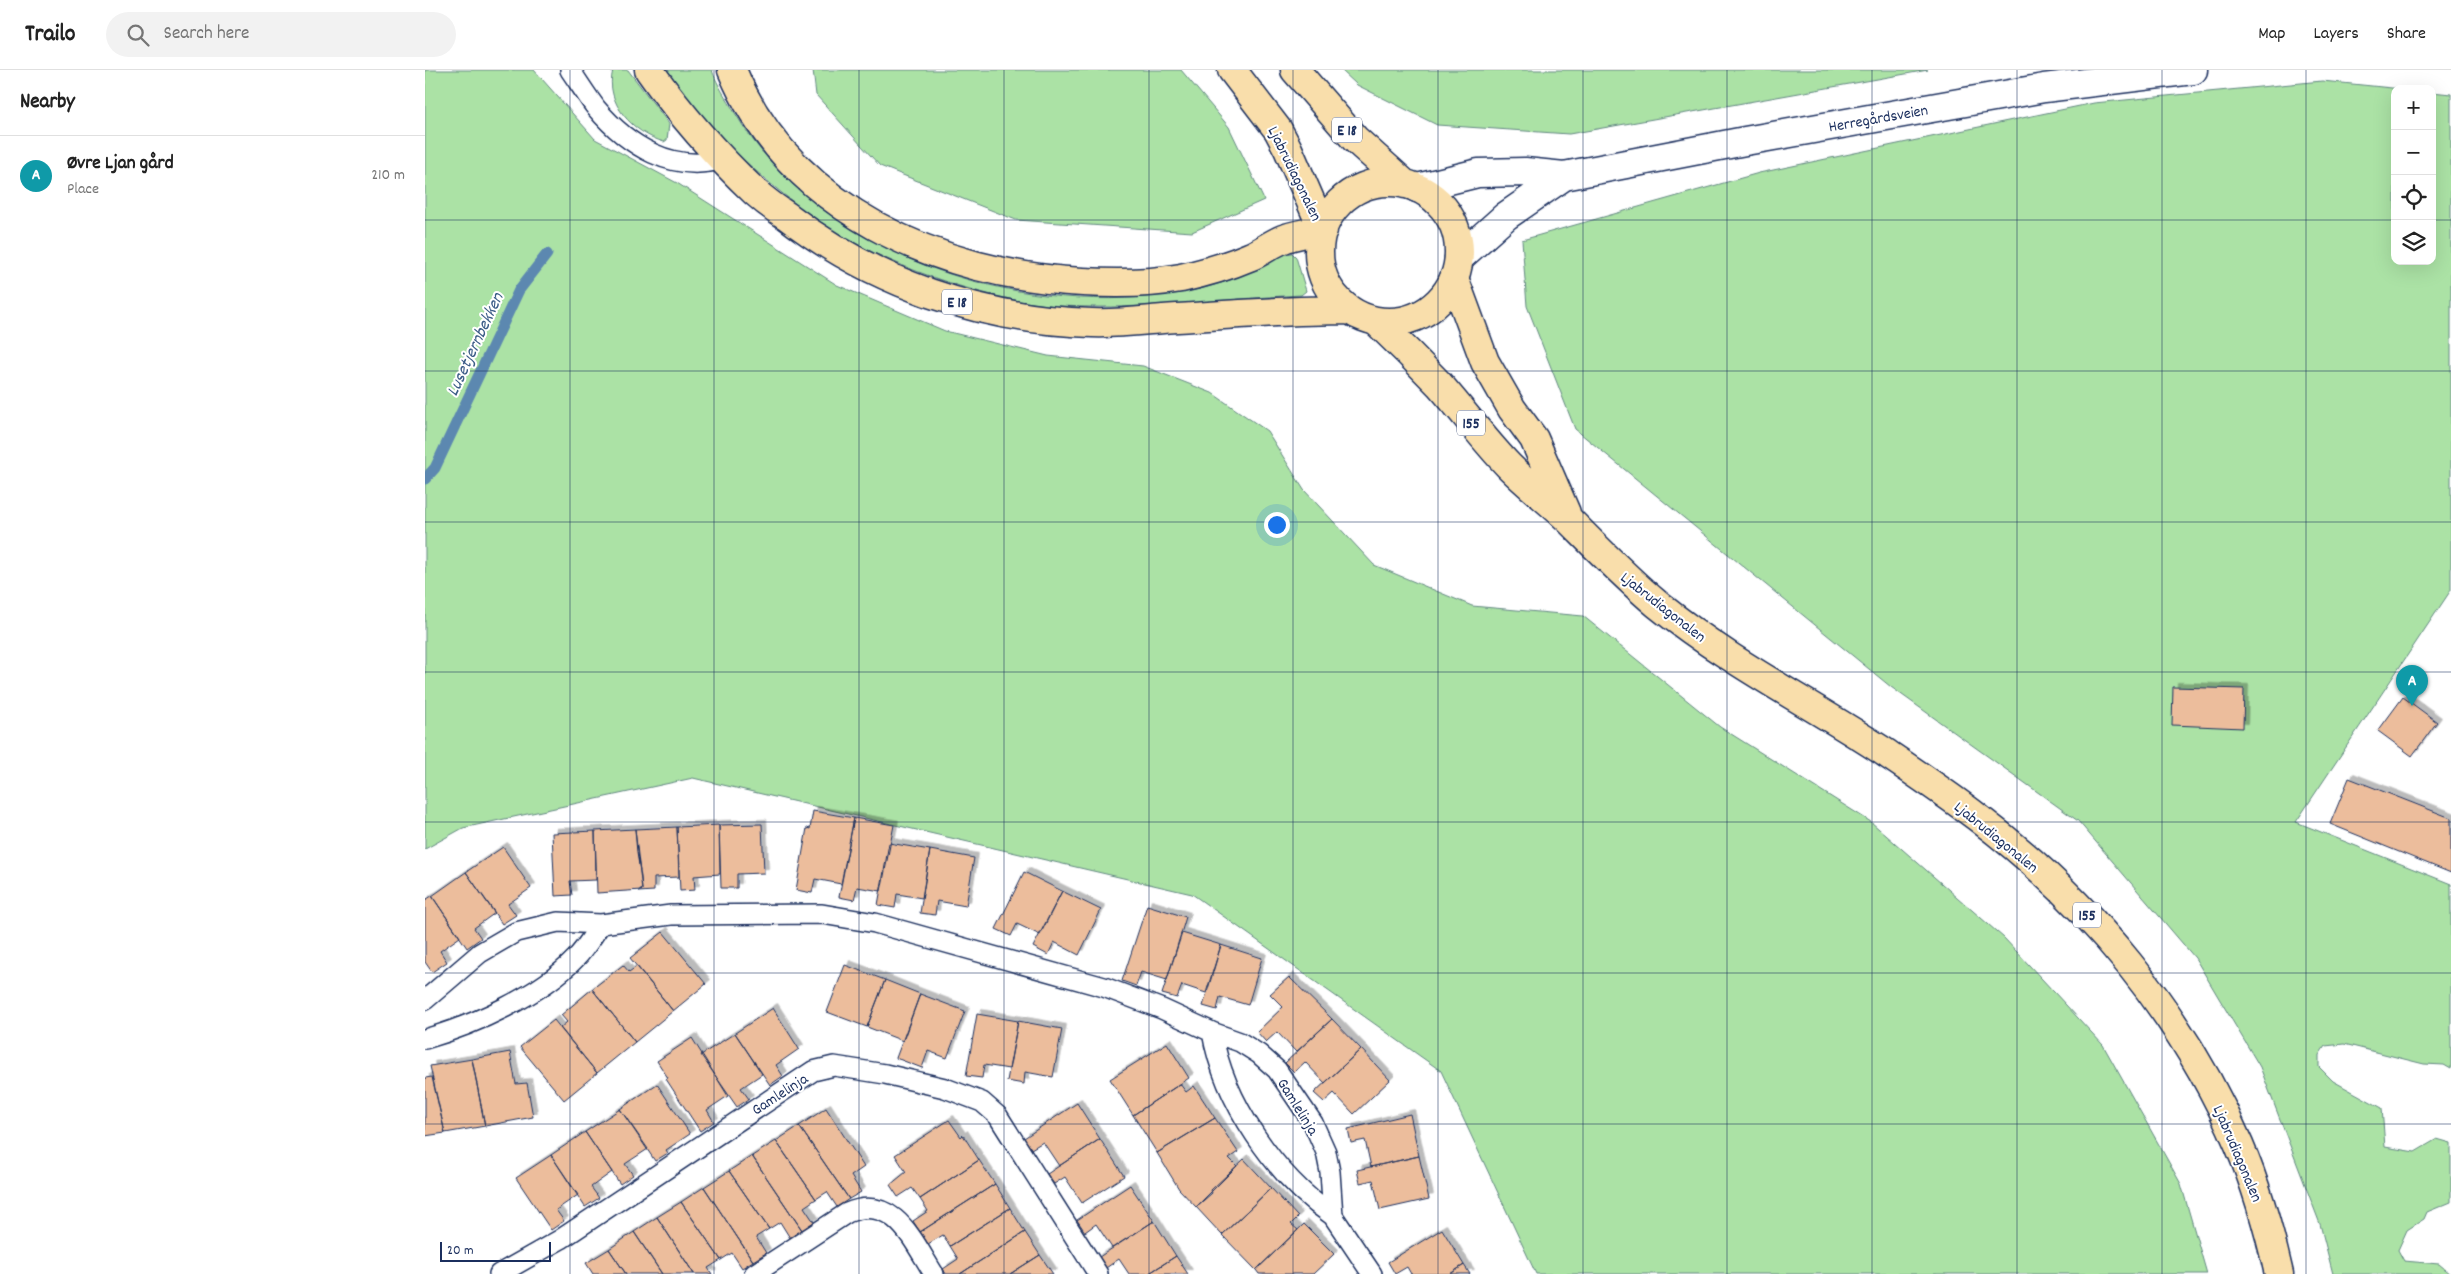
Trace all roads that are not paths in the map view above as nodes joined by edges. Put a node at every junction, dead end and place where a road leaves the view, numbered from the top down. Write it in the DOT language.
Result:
graph roads {
  1 [pos="570,70"];
  2 [pos="649,70"];
  3 [pos="731,70"];
  4 [pos="1295,70"];
  5 [pos="2193,70"];
  6 [pos="1238,78"];
  7 [pos="723,159"];
  8 [pos="1564,176"];
  9 [pos="1411,186"];
  10 [pos="1323,230"];
  11 [pos="1457,268"];
  12 [pos="1349,310"];
  13 [pos="1377,322"];
  14 [pos="1570,521"];
  15 [pos="601,924"];
  16 [pos="425,1000"];
  17 [pos="1212,1032"];
  18 [pos="425,1039"];
  19 [pos="1333,1216"];
  20 [pos="499,1274"];
  21 [pos="754,1274"];
  22 [pos="934,1274"];
  23 [pos="1098,1274"];
  24 [pos="1372,1274"];
  25 [pos="2279,1274"];
  1 -- 7 [label="lane"];
  2 -- 7 [label="main road, E 18"];
  3 -- 10 [label="main road, E 18"];
  4 -- 9 [label="main road, E 18"];
  5 -- 8 [label="street, Herregårdsveien"];
  6 -- 10 [label="main road, Ljabrudiagonalen"];
  7 -- 12 [label="main road, E 18"];
  8 -- 9 [label="street, Herregårdsveien"];
  8 -- 11 [label="street, Herregårdsveien"];
  9 -- 10 [label="main road, E 18"];
  9 -- 11 [label="main road, E 18"];
  10 -- 12 [label="main road, E 18"];
  11 -- 13 [label="main road, E 18"];
  11 -- 14 [label="main road, Ljabrudiagonalen / 155"];
  12 -- 13 [label="main road, E 18"];
  13 -- 14 [label="main road, Ljabrudiagonalen / 155"];
  14 -- 25 [label="main road, Ljabrudiagonalen / 155"];
  15 -- 16 [label="lane, Gamlelinja"];
  15 -- 17 [label="lane, Gamlelinja"];
  15 -- 18 [label="lane"];
  17 -- 19 [label="lane"];
  17 -- 19 [label="lane, Gamlelinja"];
  19 -- 24 [label="lane"];
  20 -- 23 [label="lane, Gamlelinja"];
  21 -- 22 [label="lane"];
}
